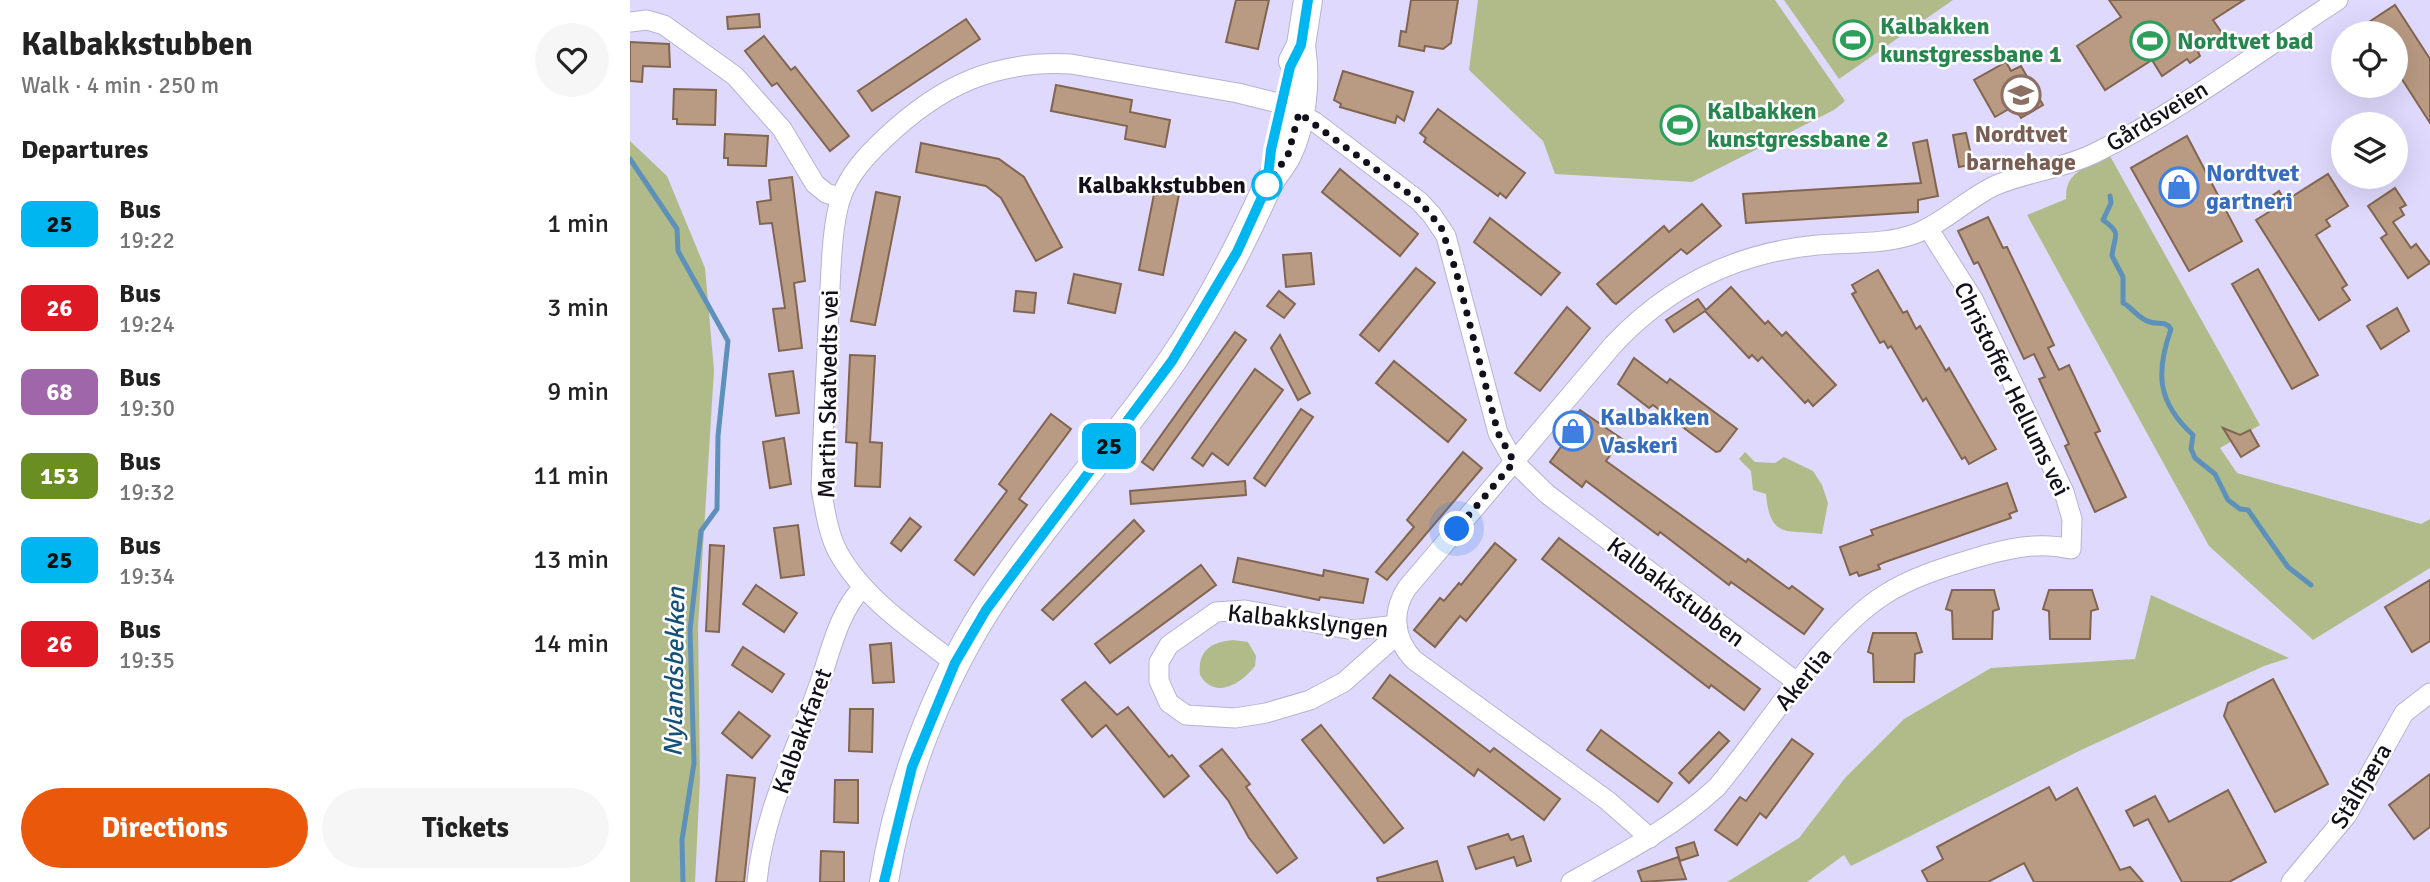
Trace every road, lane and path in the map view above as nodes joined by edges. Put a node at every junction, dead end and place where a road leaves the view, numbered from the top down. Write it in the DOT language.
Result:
graph roads {
  1 [pos="1308,0"];
  2 [pos="2338,0"];
  3 [pos="630,22"];
  4 [pos="1291,108"];
  5 [pos="841,198"];
  6 [pos="1928,228"];
  7 [pos="1514,462"];
  8 [pos="2071,549"];
  9 [pos="863,586"];
  10 [pos="1397,630"];
  11 [pos="955,663"];
  12 [pos="1798,683"];
  13 [pos="2430,693"];
  14 [pos="1650,838"];
  15 [pos="757,882"];
  16 [pos="884,882"];
  17 [pos="1570,882"];
  18 [pos="2291,882"];
  1 -- 4 [label="main road"];
  2 -- 6 [label="street, Gårdsveien"];
  3 -- 5 [label="street"];
  4 -- 5 [label="street, Martin Skatvedts vei"];
  4 -- 7 [label="street, Kalbakkstubben"];
  4 -- 11 [label="main road"];
  5 -- 9 [label="street, Martin Skatvedts vei"];
  6 -- 7 [label="street"];
  6 -- 8 [label="street, Christoffer Hellums vei"];
  7 -- 10 [label="street"];
  7 -- 12 [label="street, Kalbakkstubben"];
  8 -- 12 [label="street, Akerlia"];
  9 -- 11 [label="street, Martin Skatvedts vei"];
  9 -- 15 [label="street, Kalbakkfaret"];
  10 -- 10 [label="street, Kalbakkslyngen"];
  10 -- 14 [label="street, Kalbakkslyngen"];
  11 -- 16 [label="main road"];
  12 -- 14 [label="street, Akerlia"];
  13 -- 18 [label="street, Stålfjæra"];
  14 -- 17 [label="street, Akerlia"];
}
